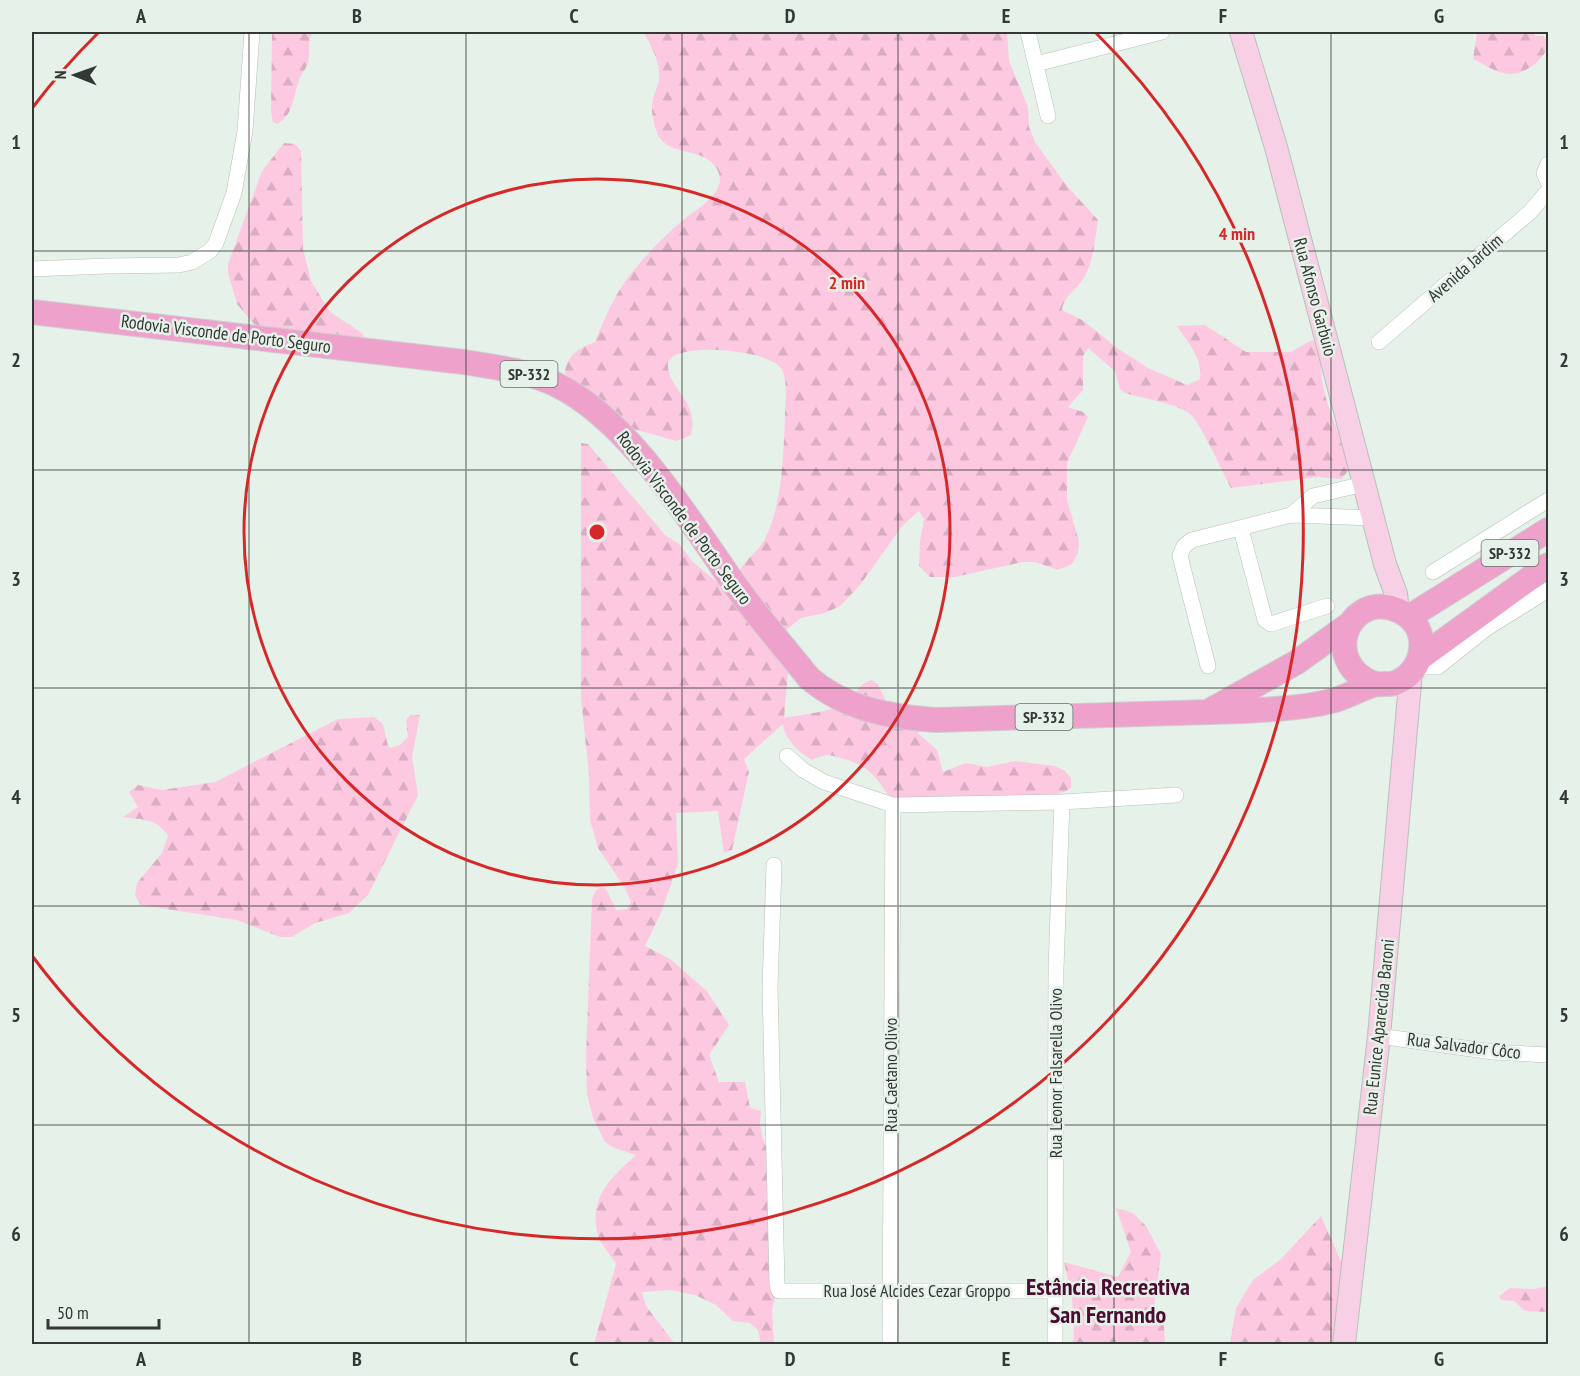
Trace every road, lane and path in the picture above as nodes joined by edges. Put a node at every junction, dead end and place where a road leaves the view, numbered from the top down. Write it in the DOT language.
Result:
graph roads {
  1 [pos="252,32"];
  2 [pos="1028,32"];
  3 [pos="1162,32"];
  4 [pos="1241,32"];
  5 [pos="1036,64"];
  6 [pos="1048,116"];
  7 [pos="1548,164"];
  8 [pos="1548,182"];
  9 [pos="1548,191"];
  10 [pos="32,269"];
  11 [pos="32,312"];
  12 [pos="1378,342"];
  13 [pos="1364,484"];
  14 [pos="1548,500"];
  15 [pos="1291,515"];
  16 [pos="1373,518"];
  17 [pos="1241,529"];
  18 [pos="1548,530"];
  19 [pos="1548,565"];
  20 [pos="1433,572"];
  21 [pos="1548,590"];
  22 [pos="1327,606"];
  23 [pos="1394,611"];
  24 [pos="1351,624"];
  25 [pos="1208,666"];
  26 [pos="1403,673"];
  27 [pos="1206,712"];
  28 [pos="787,756"];
  29 [pos="1176,795"];
  30 [pos="1062,802"];
  31 [pos="893,805"];
  32 [pos="774,865"];
  33 [pos="1379,1036"];
  34 [pos="1548,1055"];
  35 [pos="891,1291"];
  36 [pos="1055,1291"];
  37 [pos="890,1344"];
  38 [pos="1055,1344"];
  39 [pos="1344,1344"];
  1 -- 10 [label="street"];
  2 -- 5 [label="street"];
  3 -- 5 [label="street"];
  4 -- 13 [label="main road, Rua Afonso Garbuio"];
  5 -- 6 [label="street"];
  7 -- 8 [label="street"];
  9 -- 12 [label="street, Avenida Jardim"];
  11 -- 27 [label="main road, Rodovia Visconde de Porto Seguro / SP-332"];
  13 -- 15 [label="street"];
  13 -- 16 [label="main road, Rua Afonso Garbuio"];
  14 -- 20 [label="street"];
  15 -- 16 [label="street"];
  15 -- 17 [label="street"];
  16 -- 23 [label="main road, Rua Afonso Garbuio"];
  17 -- 22 [label="street"];
  17 -- 25 [label="street"];
  18 -- 23 [label="main road, SP-332"];
  19 -- 26 [label="main road, Rodovia Visconde de Porto Seguro / SP-332"];
  21 -- 26 [label="street"];
  23 -- 24 [label="main road"];
  23 -- 26 [label="main road"];
  24 -- 26 [label="main road"];
  24 -- 27 [label="main road, Rodovia Visconde de Porto Seguro / SP-332"];
  26 -- 27 [label="main road, Rodovia Visconde de Porto Seguro / SP-332"];
  26 -- 33 [label="main road, Rua Eunice Aparecida Baroni"];
  28 -- 31 [label="street"];
  29 -- 30 [label="street"];
  30 -- 31 [label="street"];
  30 -- 36 [label="street, Rua Leonor Falsarella Olivo"];
  31 -- 35 [label="street, Rua Caetano Olivo"];
  32 -- 35 [label="street, Rua José Alcides Cezar Groppo"];
  33 -- 34 [label="street, Rua Salvador Côco"];
  33 -- 39 [label="main road, Rua Eunice Aparecida Baroni"];
  35 -- 36 [label="street, Rua José Alcides Cezar Groppo"];
  35 -- 37 [label="street, Rua Caetano Olivo"];
  36 -- 38 [label="street, Rua Leonor Falsarella Olivo"];
}
